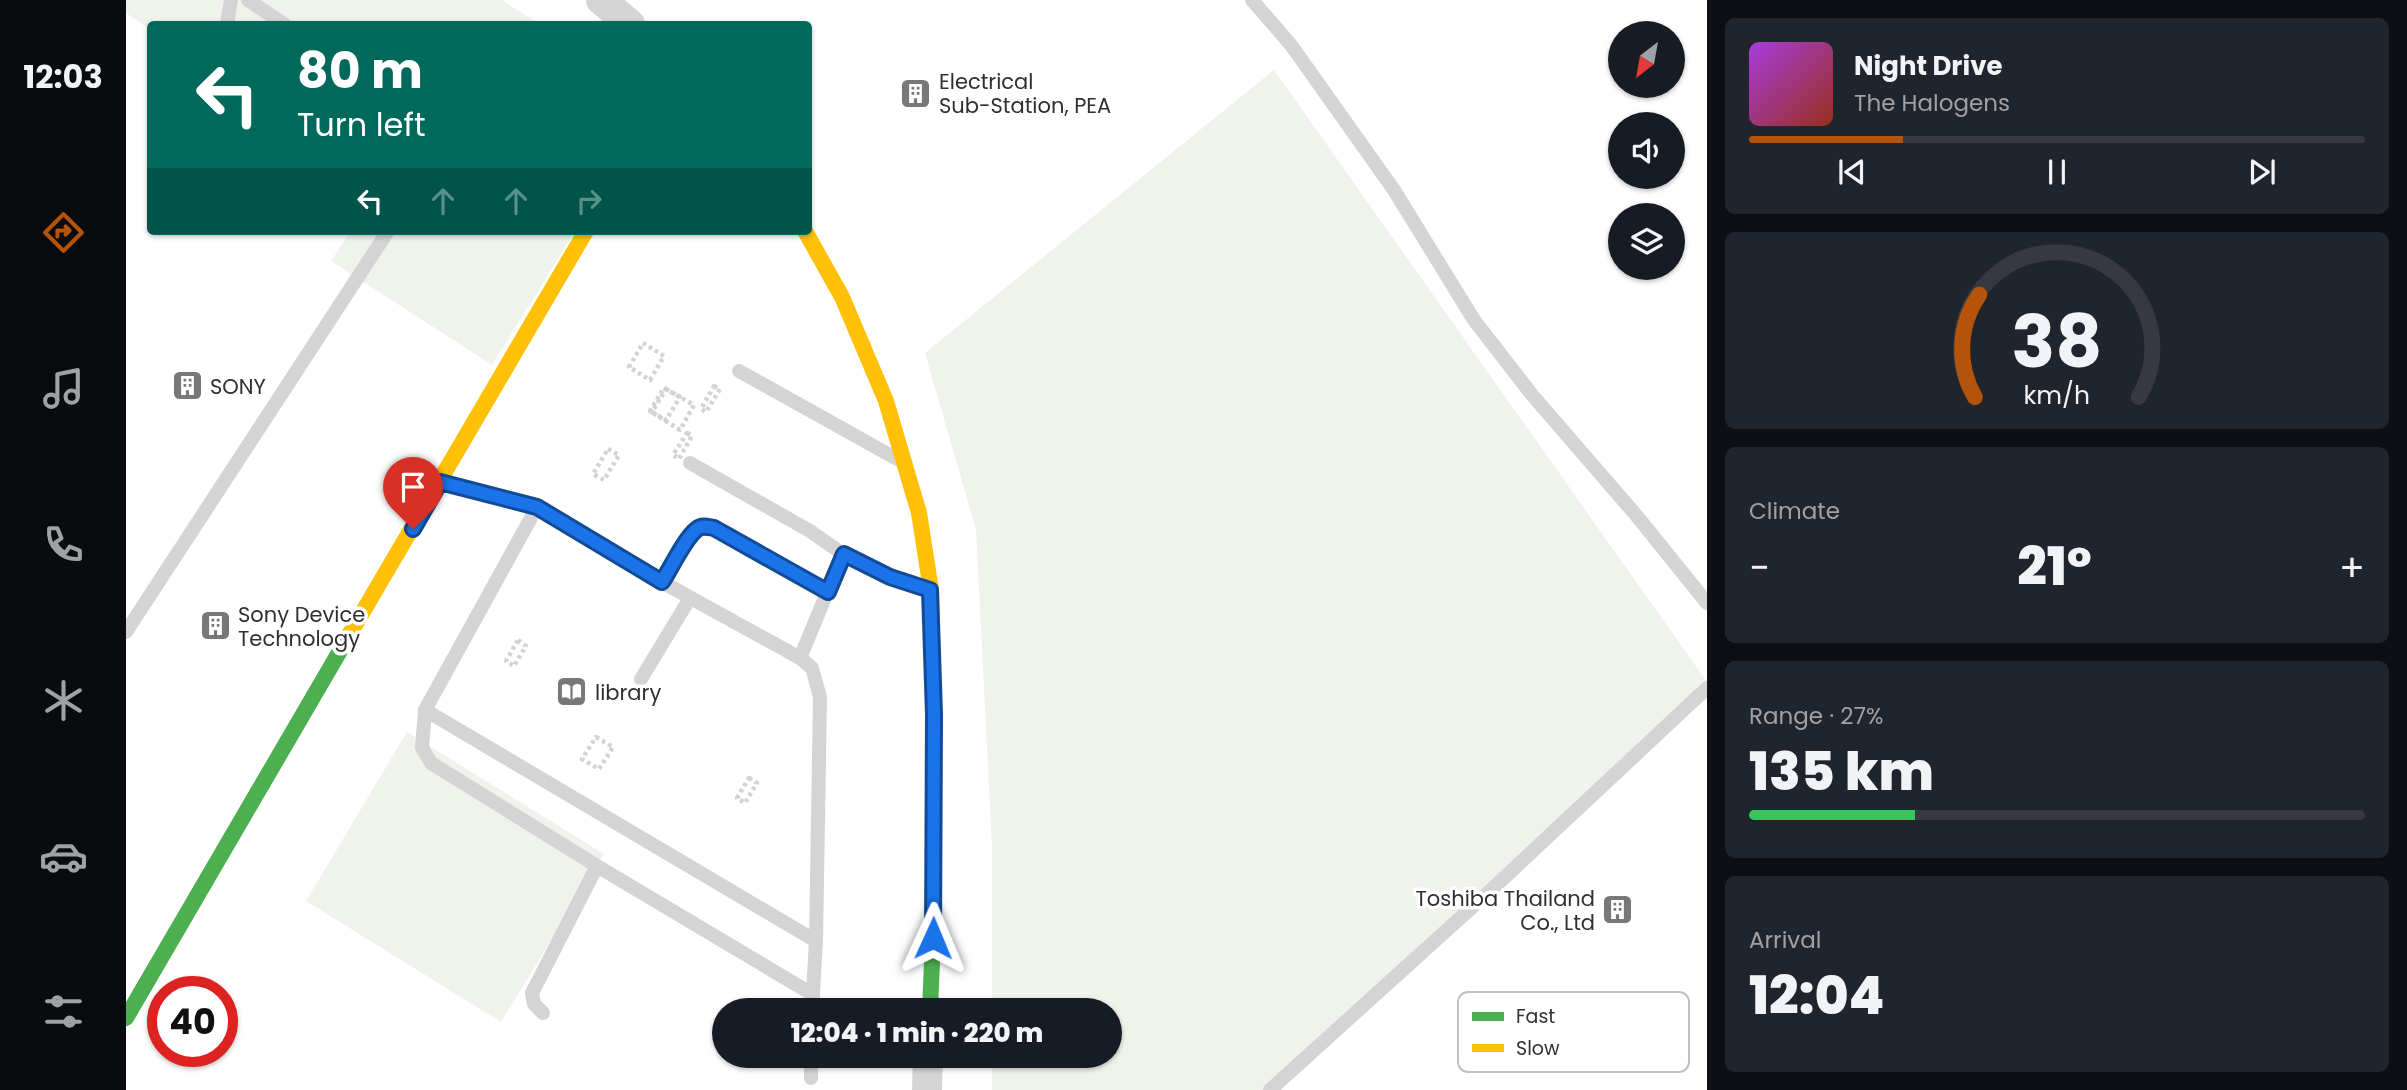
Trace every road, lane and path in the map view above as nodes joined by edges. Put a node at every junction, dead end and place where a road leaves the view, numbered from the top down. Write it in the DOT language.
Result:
graph roads {
  1 [pos="231,0"];
  2 [pos="248,0"];
  3 [pos="601,0"];
  4 [pos="1252,0"];
  5 [pos="228,21"];
  6 [pos="280,21"];
  7 [pos="626,21"];
  8 [pos="384,235"];
  9 [pos="584,235"];
  10 [pos="807,235"];
  11 [pos="643,343"];
  12 [pos="739,371"];
  13 [pos="714,386"];
  14 [pos="652,412"];
  15 [pos="680,430"];
  16 [pos="690,463"];
  17 [pos="904,463"];
  18 [pos="604,481"];
  19 [pos="440,482"];
  20 [pos="537,507"];
  21 [pos="844,554"];
  22 [pos="662,582"];
  23 [pos="930,590"];
  24 [pos="828,592"];
  25 [pos="690,598"];
  26 [pos="1707,603"];
  27 [pos="126,632"];
  28 [pos="526,646"];
  29 [pos="800,658"];
  30 [pos="641,679"];
  31 [pos="1707,688"];
  32 [pos="425,710"];
  33 [pos="582,759"];
  34 [pos="757,783"];
  35 [pos="597,866"];
  36 [pos="816,942"];
  37 [pos="812,993"];
  38 [pos="812,998"];
  39 [pos="930,998"];
  40 [pos="543,1013"];
  41 [pos="126,1018"];
  42 [pos="811,1068"];
  43 [pos="928,1068"];
  44 [pos="811,1078"];
  45 [pos="927,1090"];
  46 [pos="1270,1090"];
  1 -- 5 [label="lane"];
  2 -- 6 [label="lane"];
  3 -- 7 [label="street"];
  4 -- 26 [label="lane"];
  8 -- 27 [label="lane"];
  9 -- 19 [label="street"];
  10 -- 17 [label="street"];
  11 -- 11 [label="path"];
  12 -- 17 [label="lane"];
  13 -- 13 [label="path"];
  14 -- 14 [label="path"];
  15 -- 15 [label="path"];
  16 -- 21 [label="lane"];
  17 -- 23 [label="street"];
  18 -- 18 [label="path"];
  19 -- 20 [label="lane"];
  19 -- 41 [label="street"];
  20 -- 22 [label="lane"];
  20 -- 32 [label="lane"];
  21 -- 23 [label="lane"];
  21 -- 24 [label="lane"];
  22 -- 24 [label="lane"];
  22 -- 25 [label="lane"];
  23 -- 39 [label="street"];
  24 -- 29 [label="lane"];
  25 -- 29 [label="lane"];
  25 -- 30 [label="lane"];
  28 -- 28 [label="path"];
  29 -- 36 [label="lane"];
  31 -- 46 [label="lane"];
  32 -- 35 [label="lane"];
  32 -- 36 [label="lane"];
  33 -- 33 [label="path"];
  34 -- 34 [label="path"];
  35 -- 37 [label="lane"];
  35 -- 40 [label="lane"];
  36 -- 37 [label="lane"];
  37 -- 38 [label="lane"];
  42 -- 44 [label="lane"];
  43 -- 45 [label="street"];
}
